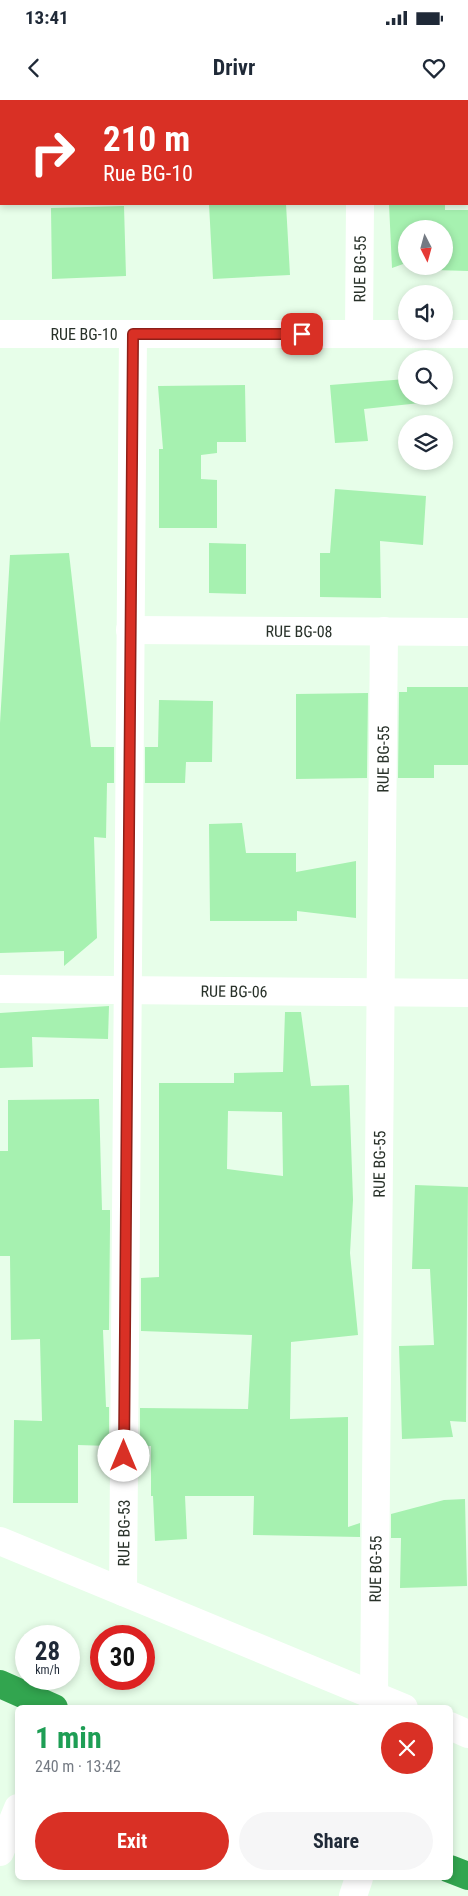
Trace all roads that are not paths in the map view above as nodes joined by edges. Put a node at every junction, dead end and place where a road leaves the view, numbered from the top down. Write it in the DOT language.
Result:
graph roads {
  1 [pos="360,205"];
  2 [pos="0,334"];
  3 [pos="133,334"];
  4 [pos="359,334"];
  5 [pos="468,334"];
  6 [pos="130,630"];
  7 [pos="384,632"];
  8 [pos="468,632"];
  9 [pos="0,989"];
  10 [pos="128,990"];
  11 [pos="381,992"];
  12 [pos="468,993"];
  13 [pos="0,1542"];
  14 [pos="123,1592"];
  15 [pos="0,1684"];
  16 [pos="374,1695"];
  17 [pos="47,1705"];
  18 [pos="397,1705"];
  19 [pos="453,1727"];
  20 [pos="468,1734"];
  21 [pos="15,1815"];
  22 [pos="0,1852"];
  23 [pos="453,1870"];
  24 [pos="468,1876"];
  25 [pos="358,1880"];
  26 [pos="353,1896"];
  1 -- 4 [label="street, RUE BG-55"];
  2 -- 3 [label="street, RUE BG-10"];
  3 -- 4 [label="street, RUE BG-10"];
  3 -- 6 [label="street, RUE BG-53"];
  4 -- 5 [label="street, RUE BG-10"];
  6 -- 7 [label="street, RUE BG-08"];
  6 -- 10 [label="street, RUE BG-53"];
  7 -- 8 [label="street, RUE BG-08"];
  7 -- 11 [label="street, RUE BG-55"];
  9 -- 10 [label="street, RUE BG-06"];
  10 -- 11 [label="street, RUE BG-06"];
  10 -- 14 [label="street, RUE BG-53"];
  11 -- 12 [label="street, RUE BG-06"];
  11 -- 16 [label="street, RUE BG-55"];
  13 -- 14 [label="street"];
  14 -- 16 [label="street"];
  15 -- 17 [label="highway"];
  16 -- 18 [label="street"];
  19 -- 20 [label="street"];
  21 -- 22 [label="street"];
  23 -- 24 [label="highway"];
  25 -- 26 [label="street"];
}
